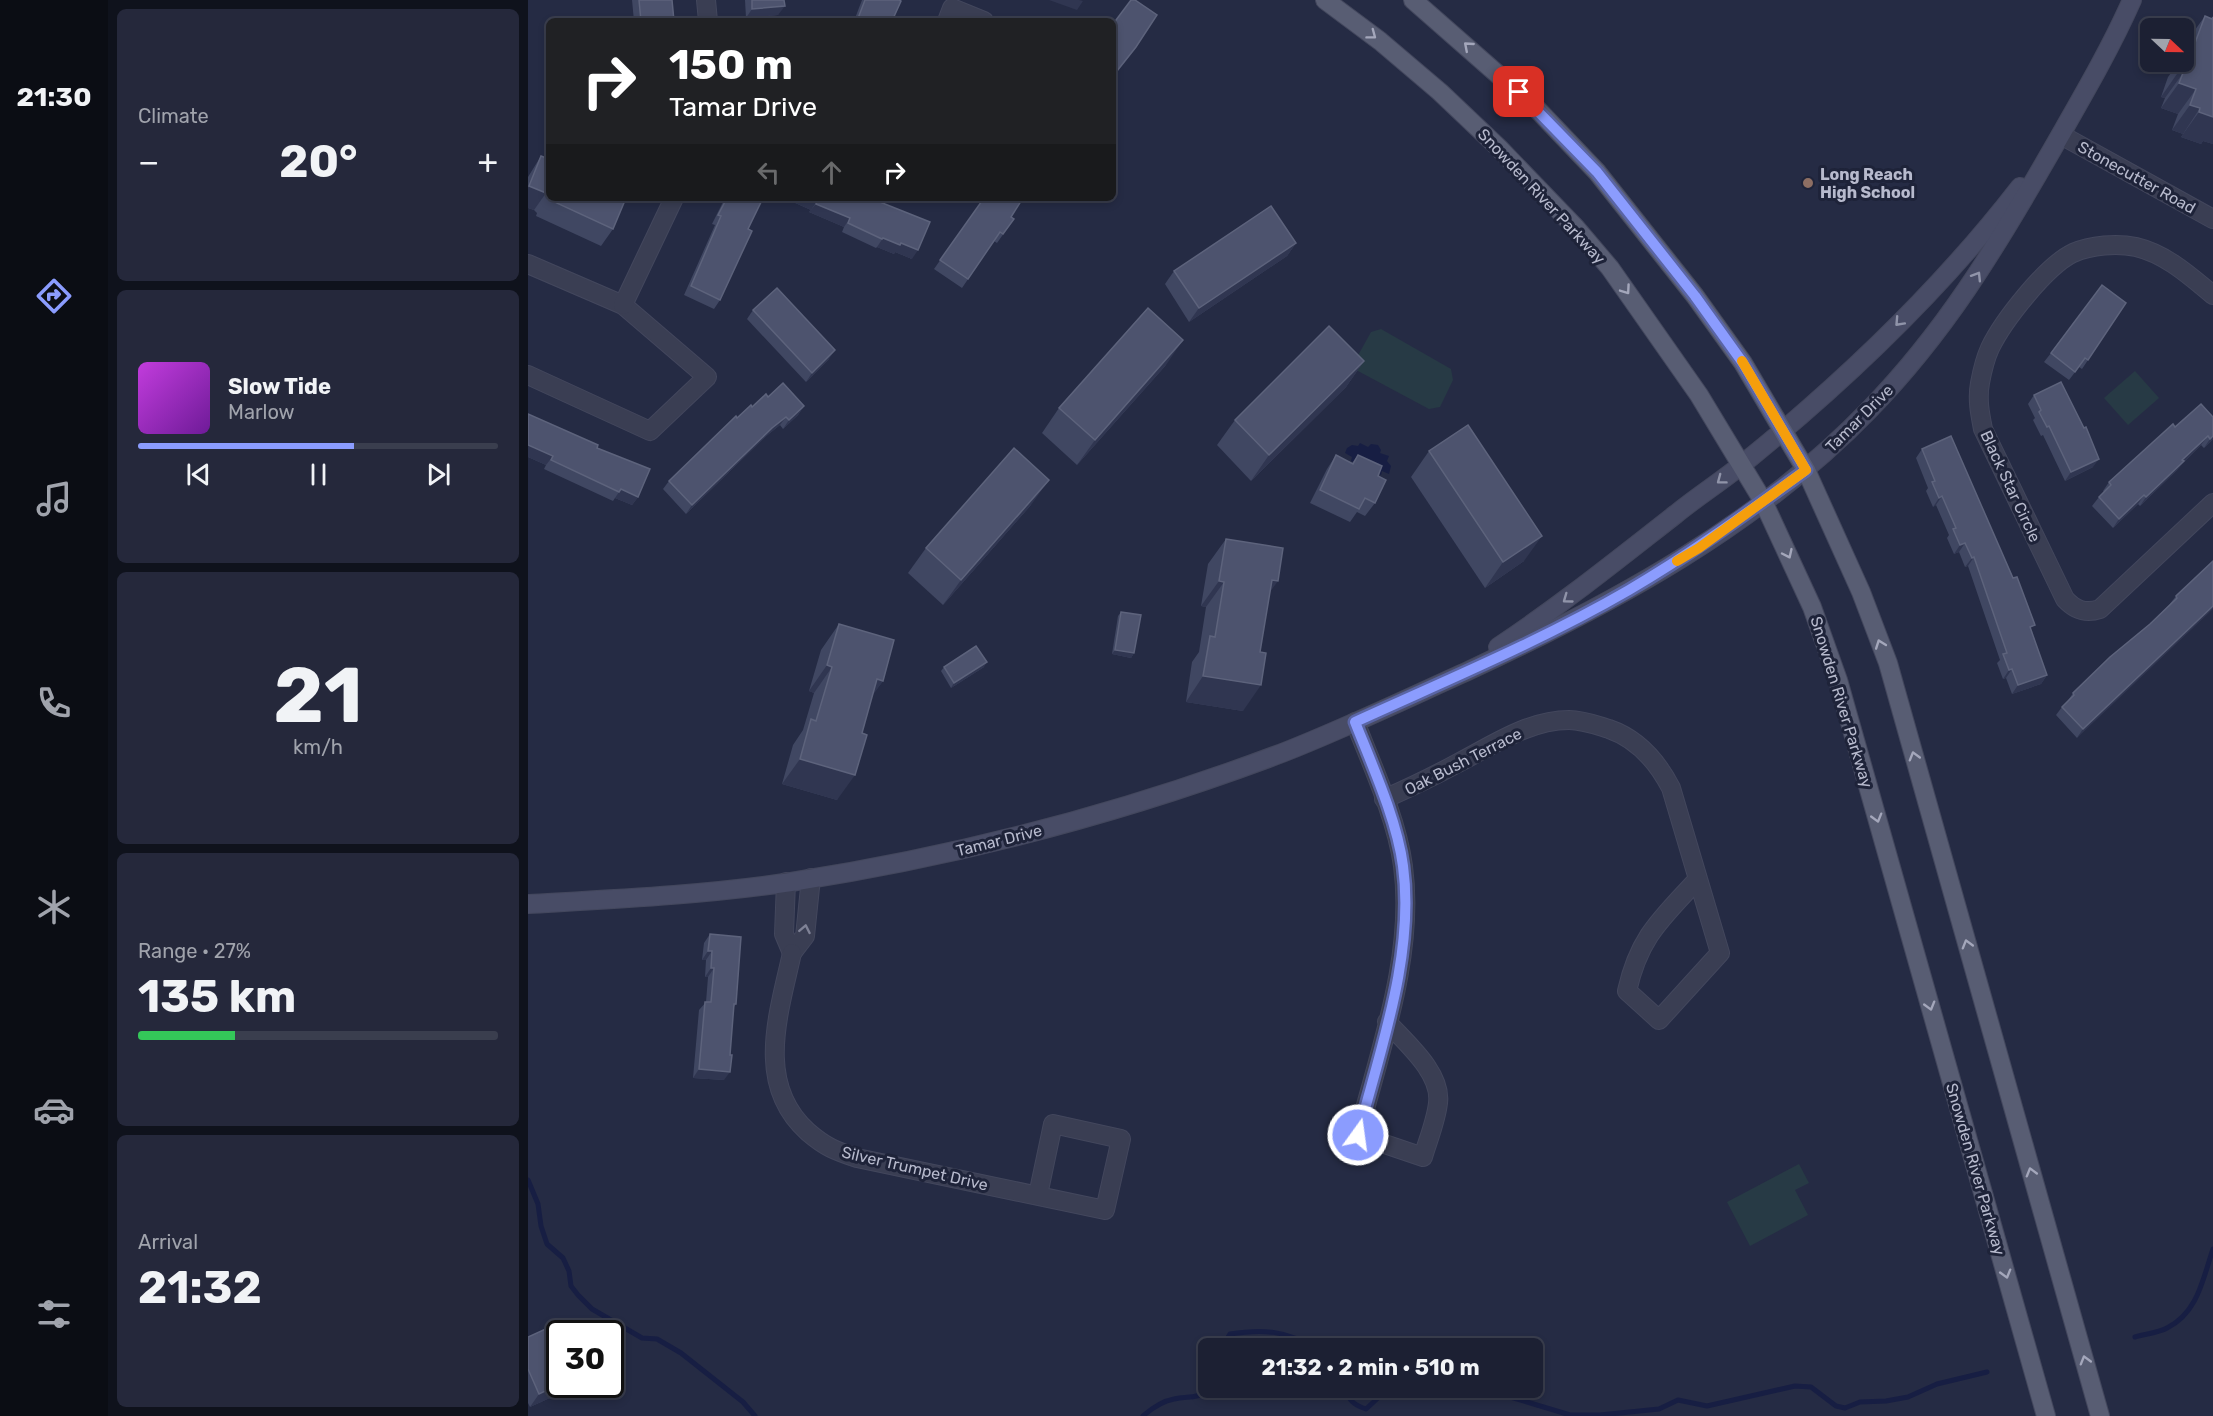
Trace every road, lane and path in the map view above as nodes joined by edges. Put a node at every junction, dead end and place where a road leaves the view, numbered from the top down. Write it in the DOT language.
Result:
graph roads {
  1 [pos="706,0"];
  2 [pos="1325,0"];
  3 [pos="1413,0"];
  4 [pos="2132,0"];
  5 [pos="708,18"];
  6 [pos="947,18"];
  7 [pos="977,18"];
  8 [pos="2061,135"];
  9 [pos="673,201"];
  10 [pos="2213,219"];
  11 [pos="528,264"];
  12 [pos="2213,295"];
  13 [pos="623,305"];
  14 [pos="528,375"];
  15 [pos="1784,430"];
  16 [pos="1742,465"];
  17 [pos="1806,470"];
  18 [pos="1763,501"];
  19 [pos="2213,502"];
  20 [pos="1446,681"];
  21 [pos="1355,722"];
  22 [pos="1384,799"];
  23 [pos="811,878"];
  24 [pos="1697,880"];
  25 [pos="786,882"];
  26 [pos="528,904"];
  27 [pos="792,953"];
  28 [pos="1387,1022"];
  29 [pos="1038,1195"];
  30 [pos="2046,1416"];
  31 [pos="2100,1416"];
  1 -- 5 [label="street"];
  2 -- 16 [label="main road, Snowden River Parkway, one-way"];
  15 -- 3 [label="main road, one-way"];
  4 -- 8 [label="street, Tamar Drive"];
  6 -- 7 [label="street"];
  8 -- 10 [label="street, Stonecutter Road"];
  8 -- 15 [label="street, Tamar Drive, one-way"];
  17 -- 8 [label="street, Tamar Drive, one-way"];
  9 -- 13 [label="street"];
  11 -- 13 [label="street"];
  12 -- 19 [label="street, Black Star Circle"];
  13 -- 14 [label="street"];
  15 -- 16 [label="street, Tamar Drive"];
  15 -- 17 [label="main road"];
  16 -- 18 [label="main road, Snowden River Parkway"];
  16 -- 20 [label="street, Tamar Drive, one-way"];
  17 -- 18 [label="street, Tamar Drive"];
  31 -- 17 [label="main road, one-way"];
  18 -- 20 [label="street, Tamar Drive"];
  18 -- 30 [label="main road, Snowden River Parkway, one-way"];
  20 -- 21 [label="street, Tamar Drive"];
  21 -- 22 [label="street"];
  21 -- 23 [label="street, Tamar Drive"];
  22 -- 24 [label="street, Oak Bush Terrace"];
  22 -- 28 [label="street"];
  23 -- 25 [label="street, Tamar Drive"];
  27 -- 23 [label="street, Silver Trumpet Drive, one-way"];
  24 -- 24 [label="street, Oak Bush Terrace"];
  25 -- 26 [label="street, Tamar Drive"];
  25 -- 27 [label="street, Silver Trumpet Drive"];
  27 -- 29 [label="street, Silver Trumpet Drive"];
  28 -- 28 [label="street"];
  29 -- 29 [label="street, Silver Trumpet Drive"];
}
